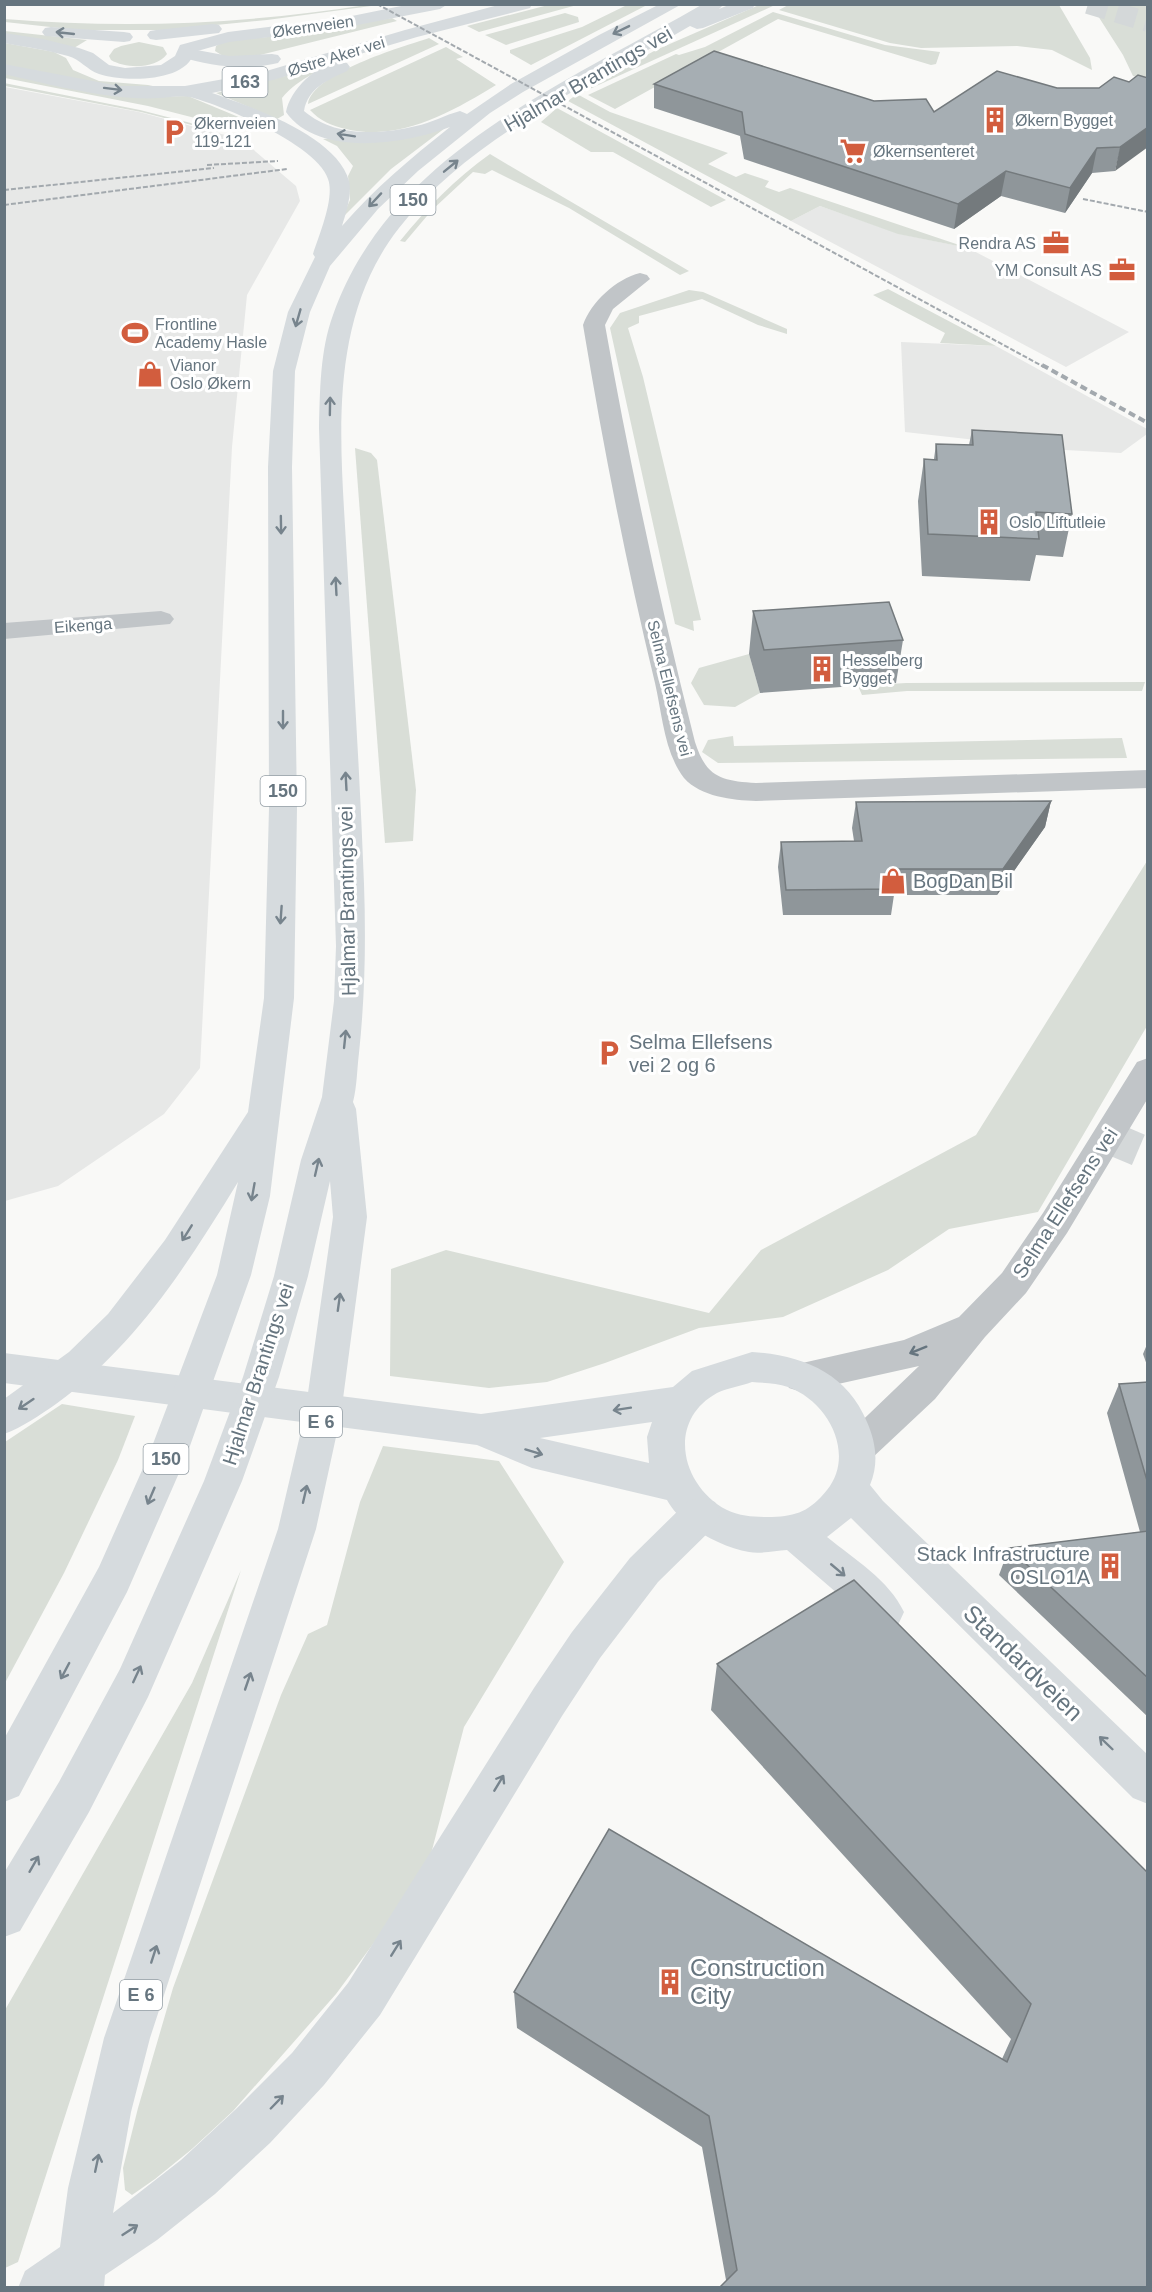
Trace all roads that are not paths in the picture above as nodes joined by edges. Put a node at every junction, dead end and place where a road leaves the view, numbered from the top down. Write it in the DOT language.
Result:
graph roads {
  1 [pos="396,4"];
  2 [pos="440,4"];
  3 [pos="477,4"];
  4 [pos="524,4"];
  5 [pos="674,4"];
  6 [pos="716,4"];
  7 [pos="747,4"];
  8 [pos="4,26"];
  9 [pos="428,29"];
  10 [pos="156,35"];
  11 [pos="124,37"];
  12 [pos="4,38"];
  13 [pos="650,42"];
  14 [pos="186,51"];
  15 [pos="90,59"];
  16 [pos="4,69"];
  17 [pos="133,74"];
  18 [pos="484,109"];
  19 [pos="320,264"];
  20 [pos="639,279"];
  21 [pos="161,619"];
  22 [pos="4,631"];
  23 [pos="1148,779"];
  24 [pos="1148,1070"];
  25 [pos="338,1097"];
  26 [pos="264,1113"];
  27 [pos="972,1327"];
  28 [pos="4,1368"];
  29 [pos="802,1377"];
  30 [pos="680,1402"];
  31 [pos="4,1418"];
  32 [pos="480,1430"];
  33 [pos="858,1448"];
  34 [pos="851,1489"];
  35 [pos="689,1500"];
  36 [pos="793,1532"];
  37 [pos="905,1634"];
  38 [pos="4,1782"];
  39 [pos="1148,1784"];
  40 [pos="4,1914"];
  41 [pos="80,2275"];
  42 [pos="42,2288"];
  1 -- 10 [label="main road, Økernveien"];
  2 -- 14 [label="main road, Økernveien"];
  3 -- 14 [label="main road, Østre Aker vei / 163"];
  4 -- 9 [label="main road, Østre Aker vei / 163"];
  5 -- 18 [label="main road, Hjalmar Brantings vei / 150, one-way"];
  6 -- 13 [label="main road, Hjalmar Brantings vei / 150"];
  7 -- 13 [label="main road"];
  11 -- 8 [label="main road, one-way"];
  16 -- 9 [label="main road, Østre Aker vei / 163, one-way"];
  18 -- 9 [label="main road, one-way"];
  10 -- 11 [label="main road, Økernveien"];
  10 -- 14 [label="main road, Østre Aker vei"];
  11 -- 15 [label="main road"];
  12 -- 15 [label="main road"];
  25 -- 13 [label="main road, Hjalmar Brantings vei / 150, one-way"];
  14 -- 17 [label="main road, Økernveien"];
  15 -- 17 [label="main road"];
  17 -- 19 [label="main road"];
  18 -- 19 [label="main road, Hjalmar Brantings vei / 150, one-way"];
  19 -- 26 [label="main road, Hjalmar Brantings vei / 150, one-way"];
  20 -- 23 [label="street, Selma Ellefsens vei"];
  21 -- 22 [label="street, Eikenga"];
  24 -- 27 [label="street, Selma Ellefsens vei"];
  40 -- 25 [label="main road, Hjalmar Brantings vei / 150, one-way"];
  41 -- 25 [label="main road, E 6, one-way"];
  26 -- 31 [label="main road, one-way"];
  26 -- 38 [label="main road, Hjalmar Brantings vei / 150, one-way"];
  27 -- 29 [label="street, Selma Ellefsens vei, one-way"];
  27 -- 33 [label="street, Selma Ellefsens vei"];
  28 -- 32 [label="main road"];
  29 -- 30 [label="main road"];
  29 -- 33 [label="main road"];
  30 -- 32 [label="main road, one-way"];
  30 -- 35 [label="main road"];
  32 -- 35 [label="main road, one-way"];
  33 -- 34 [label="main road"];
  34 -- 36 [label="main road"];
  39 -- 34 [label="main road, Standardveien, one-way"];
  35 -- 36 [label="main road"];
  41 -- 35 [label="main road, one-way"];
  36 -- 37 [label="main road, one-way"];
  41 -- 42 [label="main road"];
}
